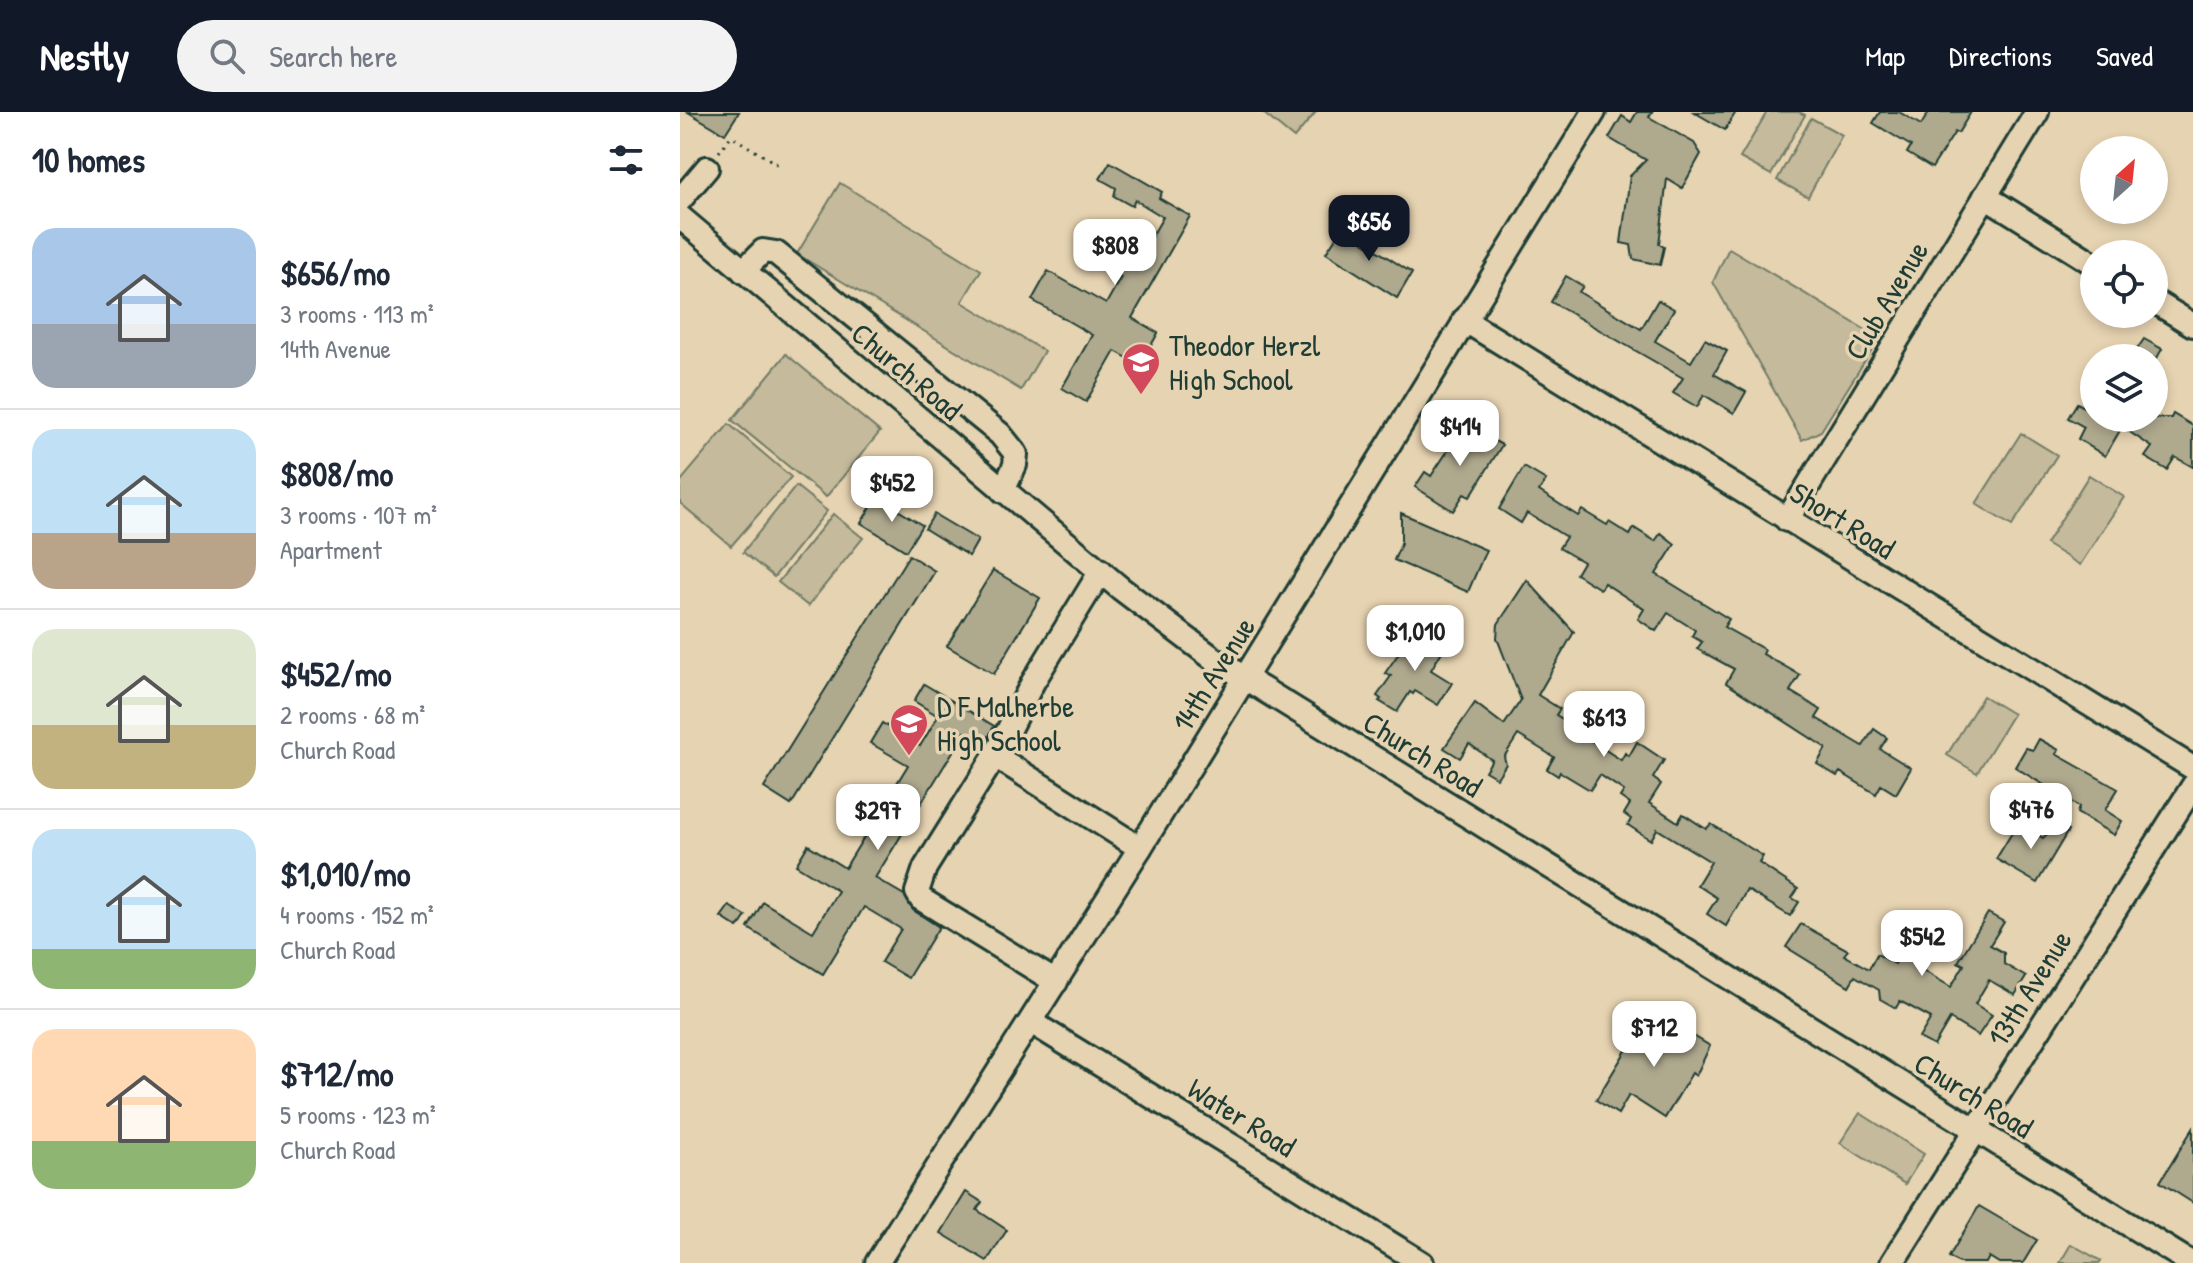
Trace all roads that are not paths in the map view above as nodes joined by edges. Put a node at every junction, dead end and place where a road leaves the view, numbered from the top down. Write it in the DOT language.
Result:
graph roads {
  1 [pos="1594,112"];
  2 [pos="2037,112"];
  3 [pos="707,168"];
  4 [pos="1985,196"];
  5 [pos="680,200"];
  6 [pos="680,217"];
  7 [pos="2080,255"];
  8 [pos="750,263"];
  9 [pos="2168,310"];
  10 [pos="1464,320"];
  11 [pos="2193,325"];
  12 [pos="1003,491"];
  13 [pos="1787,520"];
  14 [pos="1101,571"];
  15 [pos="1244,680"];
  16 [pos="995,756"];
  17 [pos="2193,768"];
  18 [pos="2193,786"];
  19 [pos="1140,848"];
  20 [pos="1056,982"];
  21 [pos="1031,1022"];
  22 [pos="1974,1131"];
  23 [pos="877,1263"];
  24 [pos="1422,1263"];
  25 [pos="1892,1263"];
  26 [pos="2191,1263"];
  1 -- 10 [label="street, 14th Avenue"];
  2 -- 4 [label="street, Club Avenue"];
  3 -- 5 [label="street"];
  4 -- 7 [label="street"];
  4 -- 13 [label="street, Club Avenue"];
  6 -- 8 [label="street, Church Road"];
  8 -- 12 [label="street, Church Road"];
  8 -- 12 [label="street"];
  9 -- 11 [label="street"];
  10 -- 13 [label="street, Short Road"];
  10 -- 15 [label="street, 14th Avenue"];
  12 -- 14 [label="street, Church Road"];
  13 -- 17 [label="street, Short Road"];
  14 -- 15 [label="street, Church Road"];
  14 -- 16 [label="street"];
  15 -- 19 [label="street, 14th Avenue"];
  15 -- 22 [label="street, Church Road"];
  16 -- 19 [label="street"];
  16 -- 20 [label="street"];
  18 -- 22 [label="street, 13th Avenue"];
  19 -- 20 [label="street, 14th Avenue"];
  20 -- 21 [label="street, 14th Avenue"];
  21 -- 23 [label="street, 14th Avenue"];
  21 -- 24 [label="street, Water Road"];
  22 -- 25 [label="street, 13th Avenue"];
  22 -- 26 [label="street, Church Road"];
}
